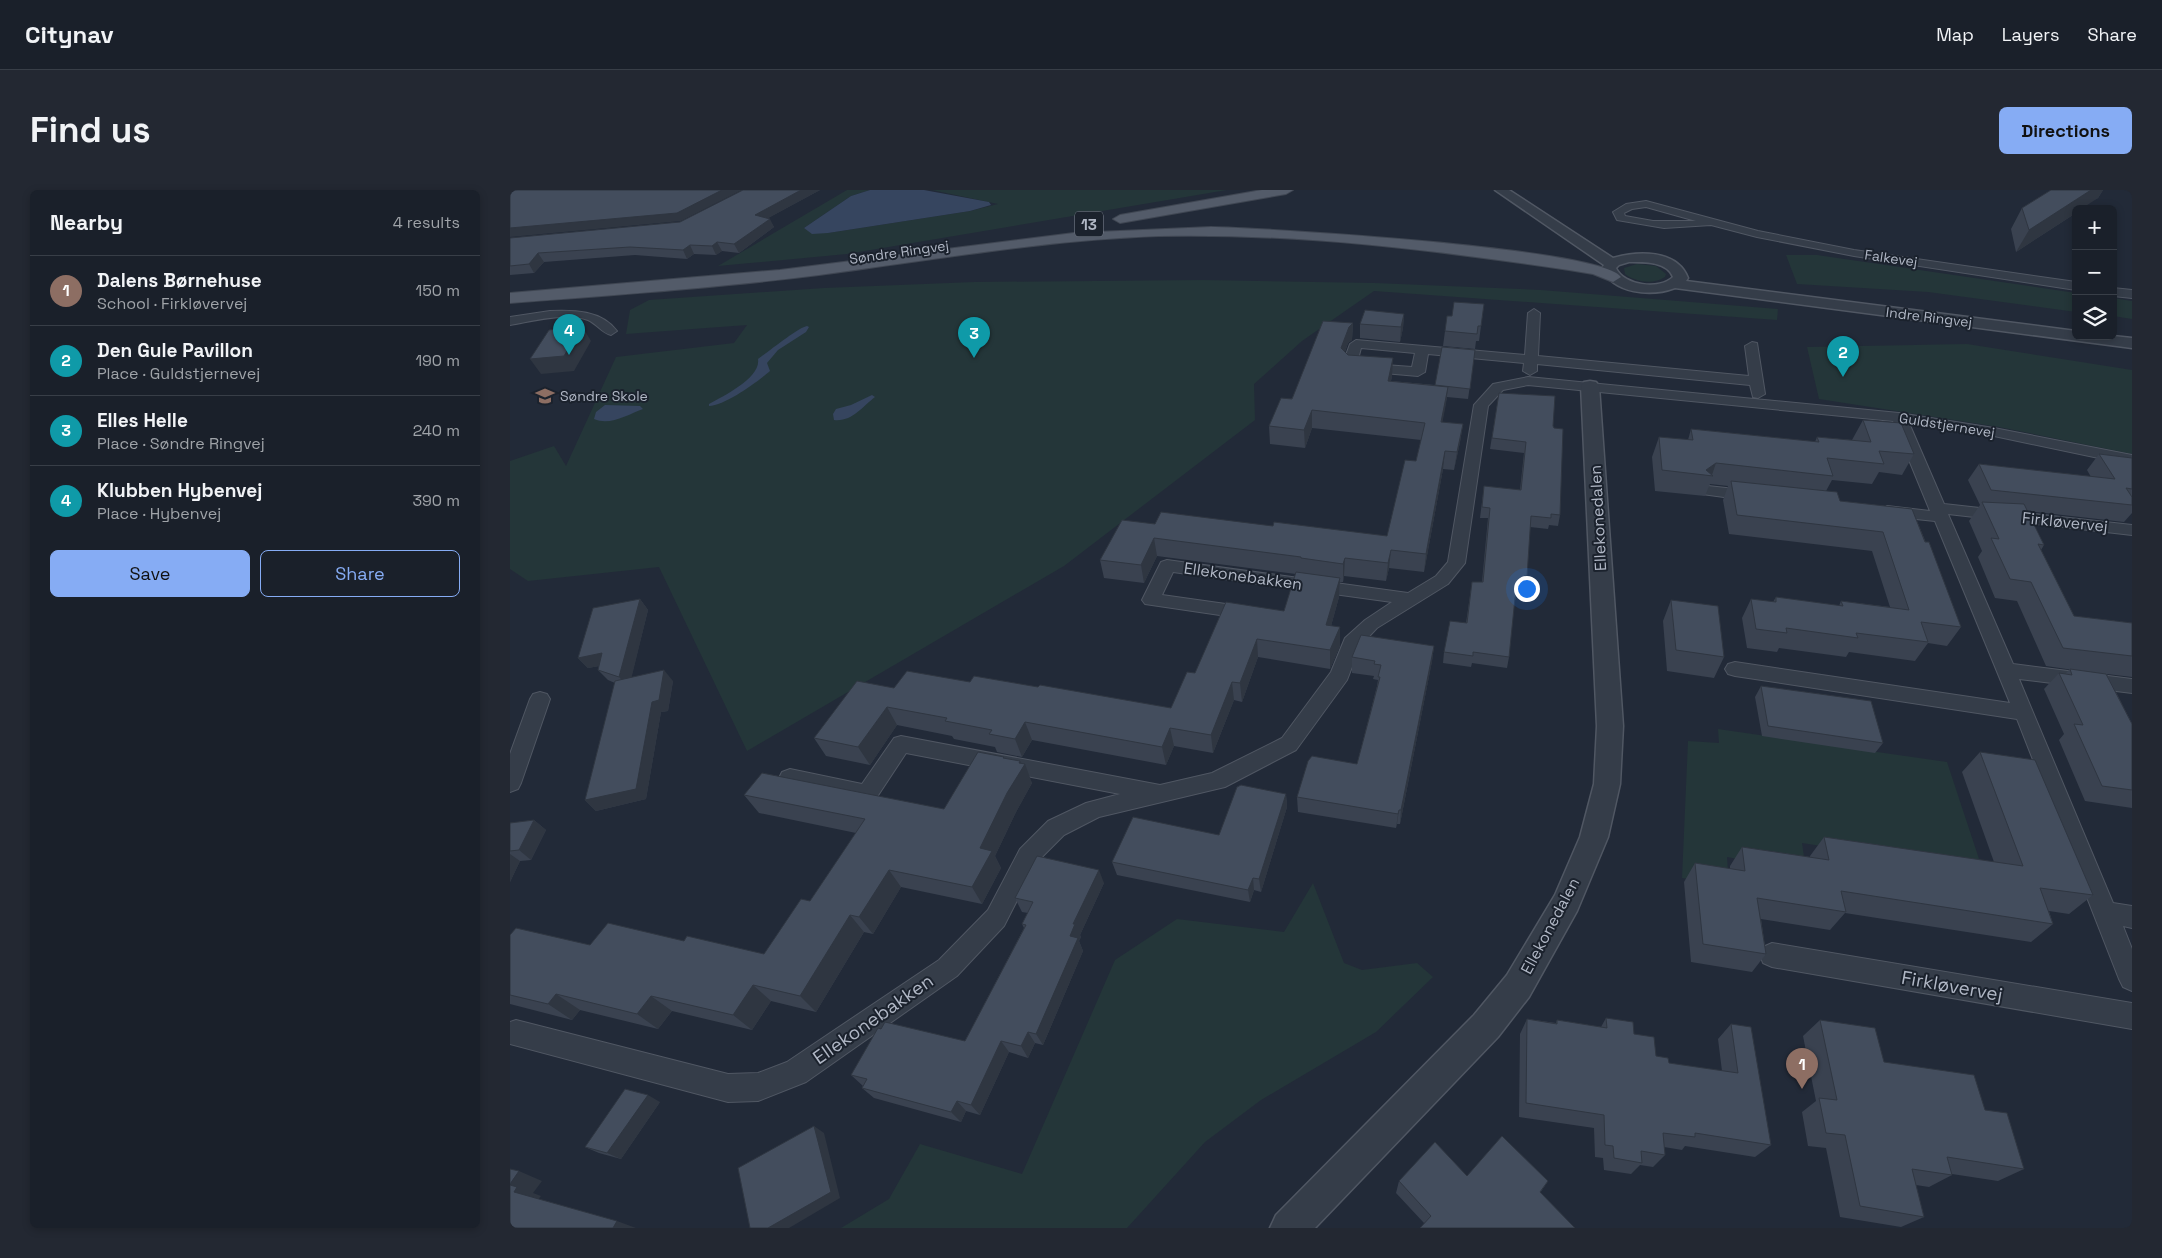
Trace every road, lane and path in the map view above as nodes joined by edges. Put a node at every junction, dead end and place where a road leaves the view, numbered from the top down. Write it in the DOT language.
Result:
graph roads {
  1 [pos="1253,190"];
  2 [pos="1286,190"];
  3 [pos="1501,190"];
  4 [pos="1108,216"];
  5 [pos="1709,222"];
  6 [pos="1069,223"];
  7 [pos="1564,232"];
  8 [pos="892,254"];
  9 [pos="1628,258"];
  10 [pos="1612,270"];
  11 [pos="1678,279"];
  12 [pos="2072,285"];
  13 [pos="2117,292"];
  14 [pos="2132,294"];
  15 [pos="510,298"];
  16 [pos="1534,313"];
  17 [pos="510,321"];
  18 [pos="612,331"];
  19 [pos="2072,335"];
  20 [pos="2108,340"];
  21 [pos="2132,343"];
  22 [pos="1752,346"];
  23 [pos="1422,350"];
  24 [pos="1530,370"];
  25 [pos="1756,381"];
  26 [pos="1590,386"];
  27 [pos="1760,403"];
  28 [pos="1899,418"];
  29 [pos="2132,460"];
  30 [pos="1708,491"];
  31 [pos="1767,497"];
  32 [pos="1874,509"];
  33 [pos="1940,512"];
  34 [pos="2132,530"];
  35 [pos="1411,599"];
  36 [pos="1264,616"];
  37 [pos="1735,669"];
  38 [pos="2004,670"];
  39 [pos="2132,686"];
  40 [pos="540,699"];
  41 [pos="2024,713"];
  42 [pos="790,778"];
  43 [pos="510,783"];
  44 [pos="1165,794"];
  45 [pos="2105,913"];
  46 [pos="2132,917"];
  47 [pos="1772,955"];
  48 [pos="2132,979"];
  49 [pos="2132,1016"];
  50 [pos="516,1033"];
  51 [pos="1289,1228"];
  1 -- 4 [label="main road"];
  2 -- 8 [label="main road, Søndre Ringvej / 13"];
  3 -- 7 [label="street"];
  5 -- 5 [label="street, Falkevej"];
  5 -- 12 [label="street, Falkevej"];
  6 -- 8 [label="main road"];
  7 -- 9 [label="street"];
  7 -- 10 [label="street"];
  8 -- 15 [label="main road, Søndre Ringvej / 13"];
  9 -- 10 [label="street"];
  9 -- 11 [label="street"];
  10 -- 11 [label="street"];
  10 -- 15 [label="main road"];
  11 -- 19 [label="street, Indre Ringvej"];
  13 -- 14 [label="street"];
  16 -- 24 [label="street"];
  17 -- 18 [label="street"];
  20 -- 21 [label="street, Indre Ringvej"];
  22 -- 25 [label="street"];
  23 -- 23 [label="street"];
  23 -- 24 [label="street"];
  24 -- 25 [label="street"];
  24 -- 26 [label="street, Ellekonebakken"];
  24 -- 35 [label="street, Ellekonebakken"];
  25 -- 27 [label="street"];
  26 -- 27 [label="street, Guldstjernevej"];
  26 -- 51 [label="street, Ellekonedalen"];
  27 -- 28 [label="street, Guldstjernevej"];
  28 -- 29 [label="street, Guldstjernevej"];
  28 -- 33 [label="street"];
  30 -- 31 [label="street"];
  32 -- 33 [label="street, Firkløvervej"];
  33 -- 34 [label="street, Firkløvervej"];
  33 -- 38 [label="street"];
  35 -- 36 [label="street, Ellekonebakken"];
  35 -- 44 [label="street, Ellekonebakken"];
  37 -- 41 [label="street"];
  38 -- 39 [label="street"];
  38 -- 41 [label="street"];
  40 -- 43 [label="street"];
  41 -- 45 [label="street"];
  42 -- 44 [label="street, Ellekonebakken"];
  44 -- 50 [label="street, Ellekonebakken"];
  45 -- 46 [label="street"];
  45 -- 48 [label="street"];
  47 -- 49 [label="street, Firkløvervej"];
}
